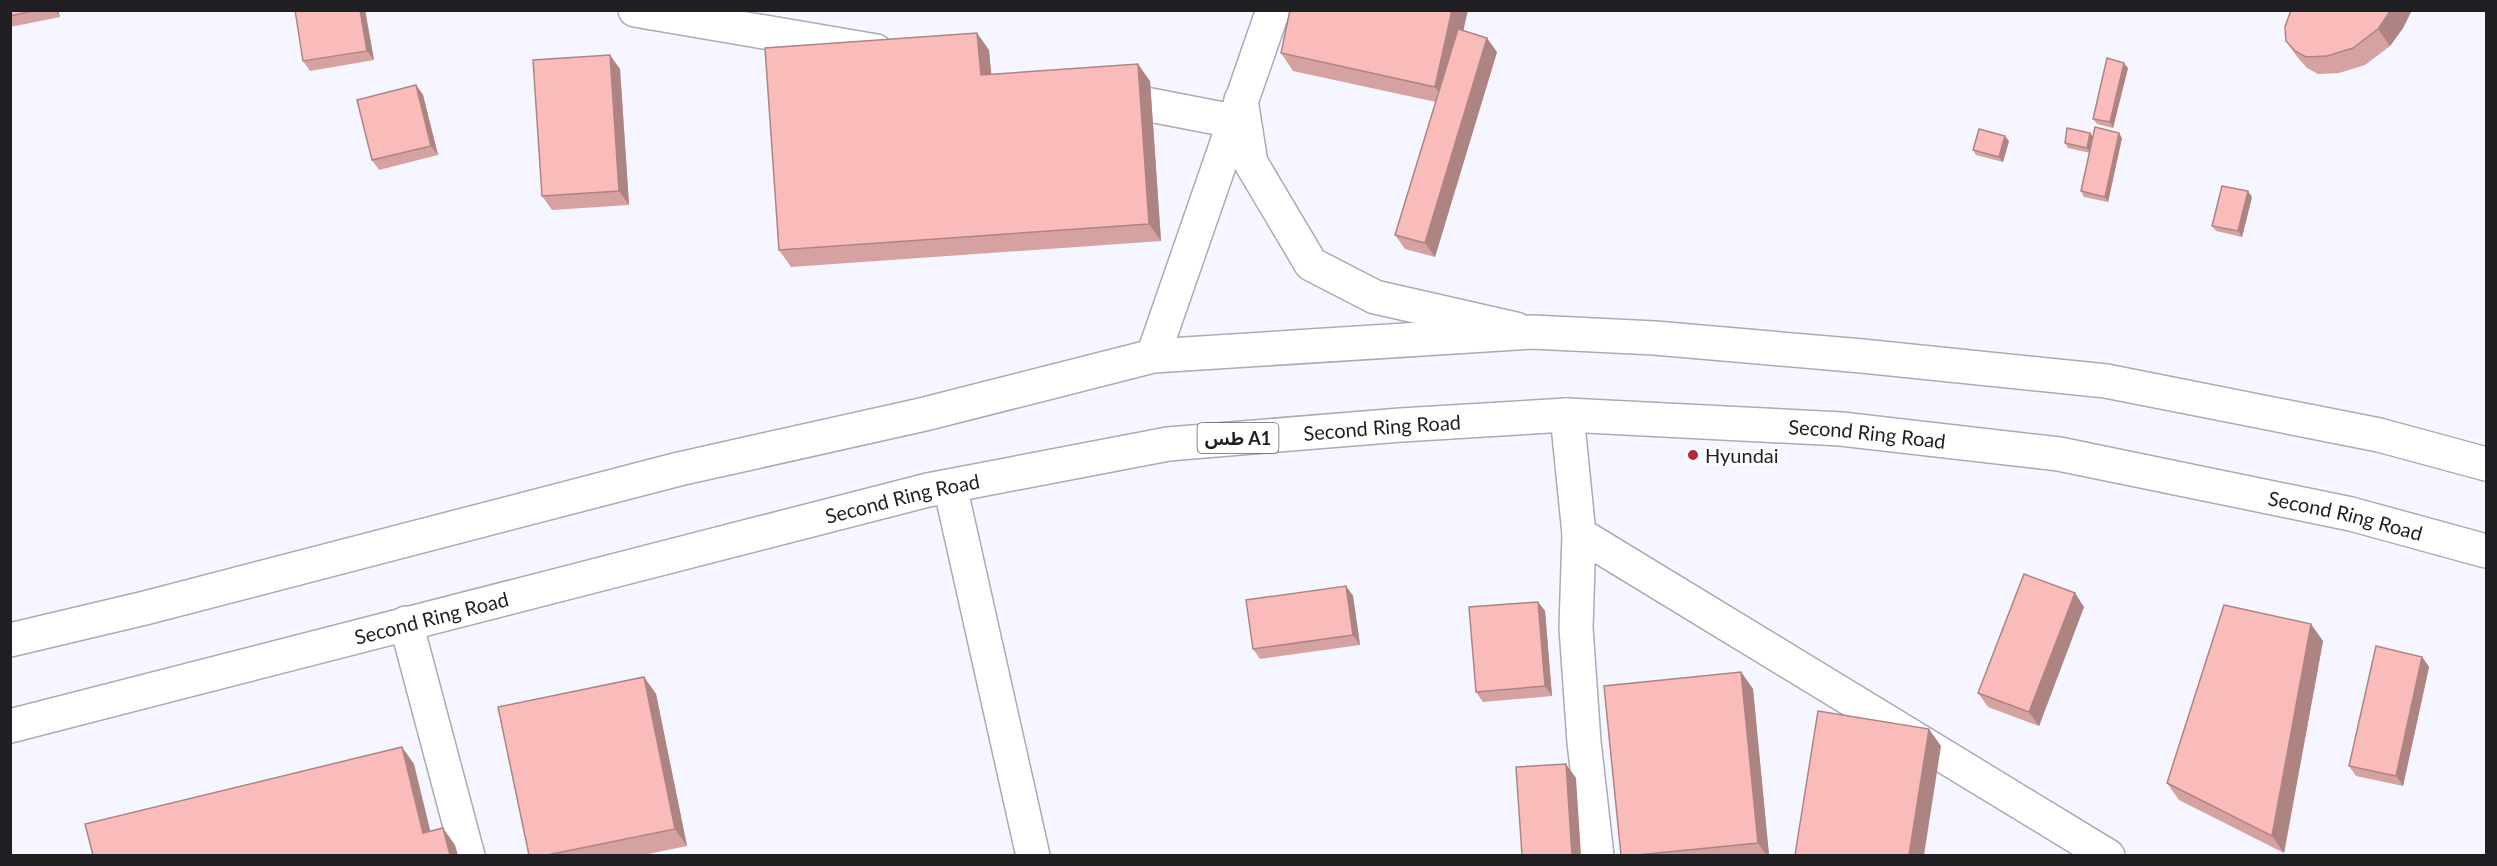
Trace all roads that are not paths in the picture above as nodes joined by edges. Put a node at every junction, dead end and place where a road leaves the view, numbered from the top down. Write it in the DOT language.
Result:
graph roads {
  1 [pos="635,10"];
  2 [pos="1273,10"];
  3 [pos="907,57"];
  4 [pos="1082,92"];
  5 [pos="1237,110"];
  6 [pos="1532,332"];
  7 [pos="1153,356"];
  8 [pos="1567,415"];
  9 [pos="2487,464"];
  10 [pos="950,486"];
  11 [pos="1579,534"];
  12 [pos="2487,551"];
  13 [pos="406,623"];
  14 [pos="10,640"];
  15 [pos="10,726"];
  16 [pos="468,855"];
  17 [pos="1033,855"];
  18 [pos="1596,855"];
  19 [pos="2108,855"];
  1 -- 3 [label="main road"];
  2 -- 5 [label="main road"];
  4 -- 5 [label="main road"];
  5 -- 6 [label="main road"];
  5 -- 7 [label="main road"];
  6 -- 7 [label="main road"];
  6 -- 9 [label="main road"];
  7 -- 14 [label="main road"];
  8 -- 10 [label="main road, Second Ring Road / طس A1"];
  8 -- 11 [label="main road"];
  8 -- 12 [label="main road, Second Ring Road / طس A1"];
  10 -- 13 [label="main road, Second Ring Road / طس A1"];
  10 -- 17 [label="main road"];
  11 -- 18 [label="main road"];
  11 -- 19 [label="main road"];
  13 -- 15 [label="main road, Second Ring Road / طس A1"];
  13 -- 16 [label="main road"];
}
